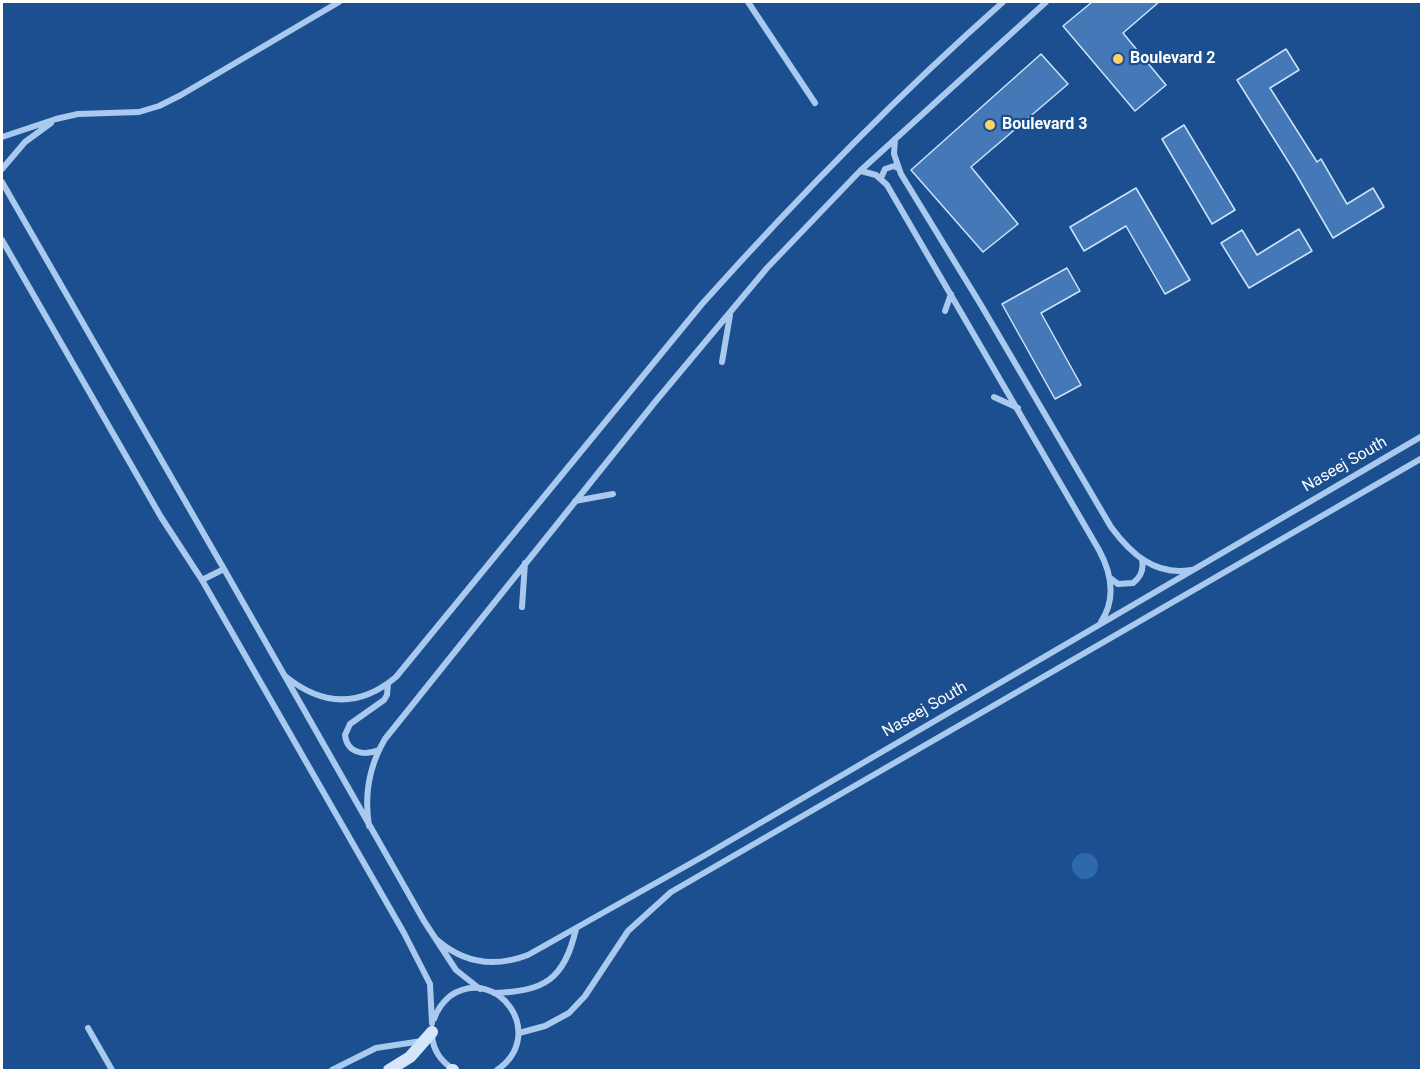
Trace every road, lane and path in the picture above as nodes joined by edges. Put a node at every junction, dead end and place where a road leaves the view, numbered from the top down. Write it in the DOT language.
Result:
graph roads {
  1 [pos="339,2"];
  2 [pos="748,2"];
  3 [pos="1003,2"];
  4 [pos="1046,2"];
  5 [pos="815,103"];
  6 [pos="56,119"];
  7 [pos="2,137"];
  8 [pos="895,139"];
  9 [pos="898,168"];
  10 [pos="2,169"];
  11 [pos="860,171"];
  12 [pos="881,178"];
  13 [pos="2,182"];
  14 [pos="2,240"];
  15 [pos="951,294"];
  16 [pos="945,311"];
  17 [pos="730,313"];
  18 [pos="722,362"];
  19 [pos="994,397"];
  20 [pos="1018,408"];
  21 [pos="1422,436"];
  22 [pos="1422,458"];
  23 [pos="613,494"];
  24 [pos="575,502"];
  25 [pos="1142,560"];
  26 [pos="525,563"];
  27 [pos="224,568"];
  28 [pos="1195,570"];
  29 [pos="1109,577"];
  30 [pos="202,580"];
  31 [pos="522,607"];
  32 [pos="1100,624"];
  33 [pos="285,676"];
  34 [pos="388,684"];
  35 [pos="379,750"];
  36 [pos="369,826"];
  37 [pos="576,929"];
  38 [pos="435,939"];
  39 [pos="480,989"];
  40 [pos="494,993"];
  41 [pos="88,1028"];
  42 [pos="430,1032"];
  43 [pos="519,1033"];
  44 [pos="453,1070"];
  45 [pos="112,1071"];
  46 [pos="332,1071"];
  47 [pos="389,1071"];
  48 [pos="497,1071"];
  1 -- 6 [label="street"];
  2 -- 5 [label="street"];
  3 -- 34 [label="street"];
  4 -- 8 [label="street"];
  6 -- 7 [label="street"];
  6 -- 10 [label="street"];
  8 -- 9 [label="street"];
  8 -- 11 [label="street"];
  9 -- 12 [label="street"];
  9 -- 25 [label="street"];
  11 -- 12 [label="street"];
  11 -- 17 [label="street"];
  12 -- 15 [label="street"];
  13 -- 27 [label="street"];
  14 -- 30 [label="street"];
  15 -- 16 [label="street"];
  15 -- 20 [label="street"];
  17 -- 18 [label="street"];
  17 -- 24 [label="street"];
  19 -- 20 [label="street"];
  20 -- 29 [label="street"];
  21 -- 28 [label="street, Naseej South"];
  22 -- 43 [label="street"];
  23 -- 24 [label="street"];
  24 -- 26 [label="street"];
  25 -- 28 [label="street"];
  25 -- 29 [label="street"];
  26 -- 31 [label="street"];
  26 -- 35 [label="street"];
  27 -- 30 [label="street"];
  27 -- 33 [label="street"];
  28 -- 32 [label="street, Naseej South"];
  29 -- 32 [label="street"];
  30 -- 42 [label="street"];
  32 -- 37 [label="street, Naseej South"];
  33 -- 34 [label="street"];
  33 -- 36 [label="street"];
  34 -- 35 [label="street"];
  35 -- 36 [label="street"];
  36 -- 38 [label="street"];
  37 -- 38 [label="street, Naseej South"];
  37 -- 40 [label="street"];
  38 -- 39 [label="street"];
  39 -- 40 [label="street"];
  39 -- 42 [label="street"];
  40 -- 43 [label="street"];
  41 -- 45 [label="street"];
  42 -- 44 [label="street"];
  42 -- 46 [label="street"];
  42 -- 47 [label="main road"];
  43 -- 48 [label="street"];
}
